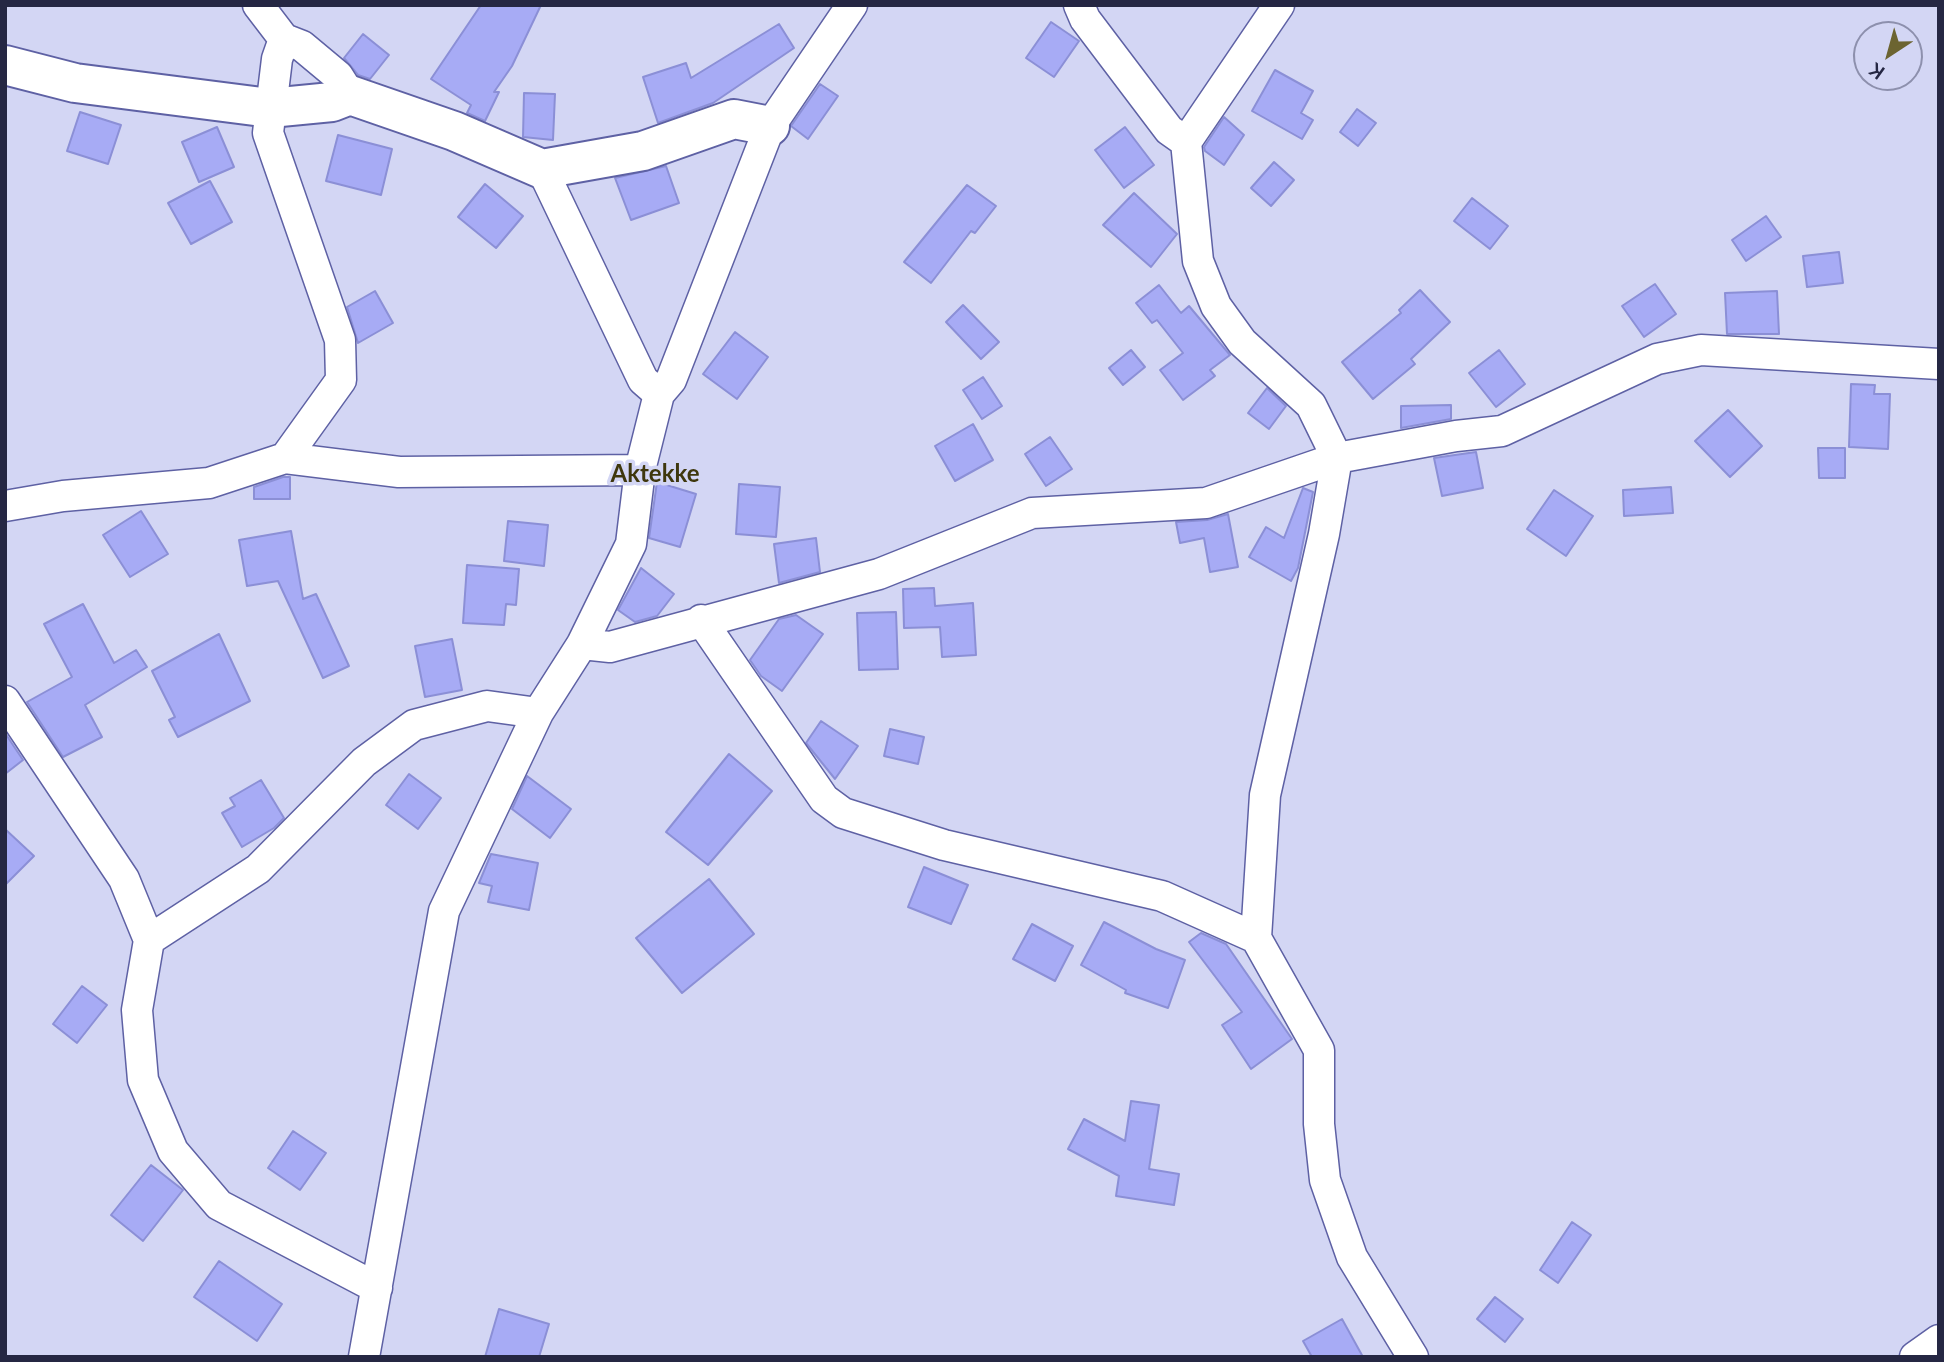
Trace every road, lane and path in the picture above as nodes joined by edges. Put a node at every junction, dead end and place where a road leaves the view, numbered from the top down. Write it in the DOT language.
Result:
graph roads {
  1 [pos="258,5"];
  2 [pos="852,5"];
  3 [pos="1079,5"];
  4 [pos="1279,5"];
  5 [pos="284,39"];
  6 [pos="5,65"];
  7 [pos="350,95"];
  8 [pos="270,108"];
  9 [pos="770,126"];
  10 [pos="1186,142"];
  11 [pos="542,169"];
  12 [pos="1939,364"];
  13 [pos="659,394"];
  14 [pos="285,458"];
  15 [pos="1337,458"];
  16 [pos="640,470"];
  17 [pos="5,506"];
  18 [pos="701,620"];
  19 [pos="582,644"];
  20 [pos="5,701"];
  21 [pos="538,713"];
  22 [pos="1255,937"];
  23 [pos="149,940"];
  24 [pos="377,1288"];
  25 [pos="1939,1340"];
  26 [pos="365,1357"];
  27 [pos="1413,1357"];
  28 [pos="1915,1357"];
  1 -- 5 [label="street"];
  2 -- 9 [label="street"];
  3 -- 10 [label="street"];
  4 -- 10 [label="street"];
  5 -- 7 [label="street"];
  5 -- 8 [label="street"];
  6 -- 8 [label="street"];
  7 -- 8 [label="street"];
  7 -- 11 [label="street"];
  8 -- 14 [label="street"];
  9 -- 11 [label="street"];
  9 -- 13 [label="street"];
  10 -- 15 [label="street"];
  11 -- 13 [label="street"];
  12 -- 15 [label="street"];
  13 -- 16 [label="street"];
  14 -- 16 [label="street"];
  14 -- 17 [label="street"];
  15 -- 18 [label="street"];
  15 -- 22 [label="street"];
  16 -- 19 [label="street"];
  18 -- 19 [label="street"];
  18 -- 22 [label="street"];
  19 -- 21 [label="street"];
  20 -- 23 [label="street"];
  21 -- 23 [label="street"];
  21 -- 24 [label="street"];
  22 -- 27 [label="street"];
  23 -- 24 [label="street"];
  24 -- 26 [label="street"];
  25 -- 28 [label="street"];
}
